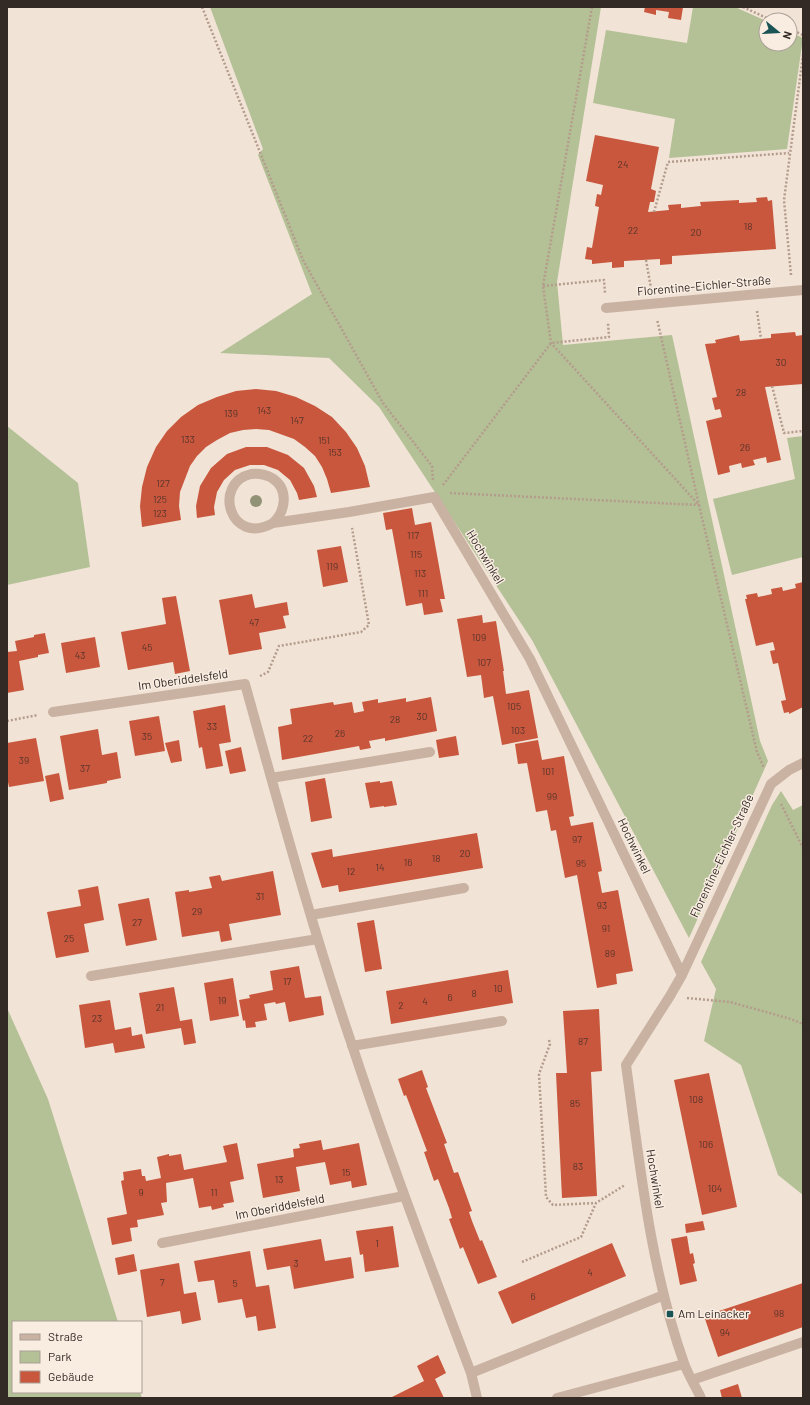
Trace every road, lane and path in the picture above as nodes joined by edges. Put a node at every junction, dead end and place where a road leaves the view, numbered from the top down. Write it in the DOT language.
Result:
graph roads {
  1 [pos="202,7"];
  2 [pos="592,7"];
  3 [pos="743,7"];
  4 [pos="758,14"];
  5 [pos="803,55"];
  6 [pos="802,68"];
  7 [pos="789,153"];
  8 [pos="654,212"];
  9 [pos="646,260"];
  10 [pos="604,280"];
  11 [pos="543,286"];
  12 [pos="803,290"];
  13 [pos="792,291"];
  14 [pos="654,304"];
  15 [pos="606,308"];
  16 [pos="758,324"];
  17 [pos="609,337"];
  18 [pos="761,339"];
  19 [pos="551,343"];
  20 [pos="772,386"];
  21 [pos="803,431"];
  22 [pos="434,497"];
  23 [pos="699,504"];
  24 [pos="349,512"];
  25 [pos="273,523"];
  26 [pos="245,684"];
  27 [pos="53,712"];
  28 [pos="7,721"];
  29 [pos="430,752"];
  30 [pos="803,763"];
  31 [pos="271,778"];
  32 [pos="770,784"];
  33 [pos="803,848"];
  34 [pos="464,888"];
  35 [pos="311,915"];
  36 [pos="318,939"];
  37 [pos="682,975"];
  38 [pos="91,976"];
  39 [pos="670,996"];
  40 [pos="502,1020"];
  41 [pos="803,1024"];
  42 [pos="549,1040"];
  43 [pos="352,1046"];
  44 [pos="642,1181"];
  45 [pos="404,1196"];
  46 [pos="596,1203"];
  47 [pos="162,1243"];
  48 [pos="522,1262"];
  49 [pos="664,1295"];
  50 [pos="803,1342"];
  51 [pos="684,1364"];
  52 [pos="471,1373"];
  53 [pos="692,1380"];
  54 [pos="477,1398"];
  55 [pos="557,1398"];
  56 [pos="701,1398"];
  1 -- 22 [label="path"];
  2 -- 11 [label="path"];
  3 -- 4 [label="path"];
  5 -- 6 [label="path"];
  6 -- 7 [label="path"];
  7 -- 8 [label="path"];
  7 -- 13 [label="path"];
  9 -- 14 [label="path"];
  10 -- 11 [label="path"];
  11 -- 19 [label="path"];
  12 -- 13 [label="street, Florentine-Eichler-Straße"];
  13 -- 14 [label="street, Florentine-Eichler-Straße"];
  14 -- 15 [label="street, Florentine-Eichler-Straße"];
  14 -- 23 [label="path"];
  16 -- 18 [label="path"];
  17 -- 19 [label="path"];
  19 -- 22 [label="path"];
  19 -- 23 [label="path"];
  20 -- 21 [label="path"];
  22 -- 23 [label="path"];
  22 -- 24 [label="street"];
  22 -- 37 [label="street, Hochwinkel"];
  23 -- 32 [label="path"];
  24 -- 25 [label="street"];
  24 -- 26 [label="path"];
  25 -- 25 [label="street"];
  26 -- 27 [label="street, Im Oberiddelsfeld"];
  26 -- 31 [label="street, Im Oberiddelsfeld"];
  27 -- 28 [label="path"];
  29 -- 31 [label="street"];
  30 -- 32 [label="street, Florentine-Eichler-Straße"];
  31 -- 35 [label="street, Im Oberiddelsfeld"];
  32 -- 33 [label="path"];
  32 -- 37 [label="street, Florentine-Eichler-Straße"];
  34 -- 35 [label="street"];
  35 -- 36 [label="street, Im Oberiddelsfeld"];
  36 -- 38 [label="street"];
  36 -- 43 [label="street, Im Oberiddelsfeld"];
  37 -- 39 [label="street, Hochwinkel"];
  39 -- 41 [label="path"];
  39 -- 44 [label="street, Hochwinkel"];
  40 -- 43 [label="street"];
  42 -- 46 [label="path"];
  43 -- 45 [label="street, Im Oberiddelsfeld"];
  44 -- 46 [label="path"];
  44 -- 49 [label="street, Hochwinkel"];
  45 -- 47 [label="street, Im Oberiddelsfeld"];
  45 -- 52 [label="street, Im Oberiddelsfeld"];
  46 -- 48 [label="path"];
  49 -- 51 [label="street, Hochwinkel"];
  49 -- 52 [label="street"];
  50 -- 53 [label="street"];
  51 -- 53 [label="street, Hochwinkel"];
  51 -- 55 [label="street"];
  52 -- 54 [label="street, Im Oberiddelsfeld"];
  53 -- 56 [label="street, Hochwinkel"];
}
